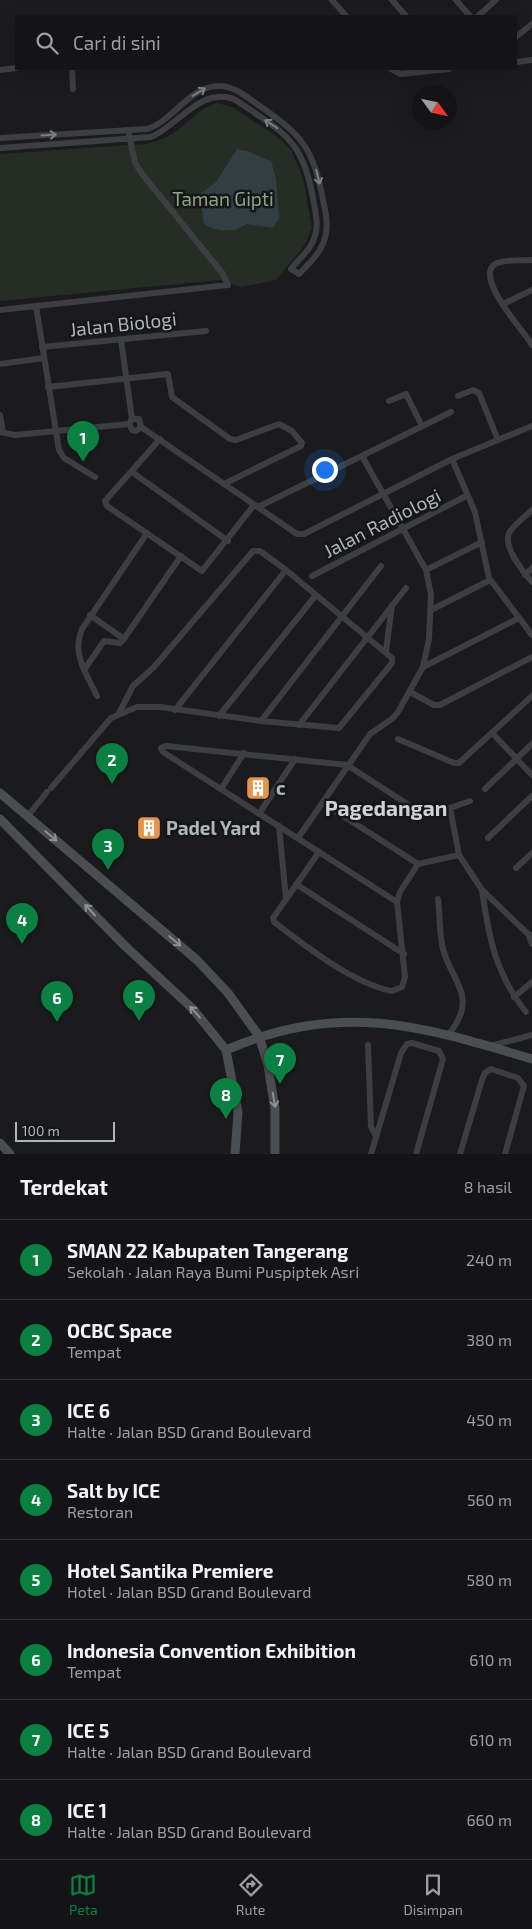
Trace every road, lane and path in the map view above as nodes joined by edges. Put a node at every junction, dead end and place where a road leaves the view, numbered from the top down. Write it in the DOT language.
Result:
graph roads {
  1 [pos="332,0"];
  2 [pos="392,0"];
  3 [pos="456,0"];
  4 [pos="496,0"];
  5 [pos="345,15"];
  6 [pos="405,15"];
  7 [pos="469,15"];
  8 [pos="479,15"];
  9 [pos="532,24"];
  10 [pos="517,36"];
  11 [pos="532,60"];
  12 [pos="517,62"];
  13 [pos="15,68"];
  14 [pos="0,70"];
  15 [pos="72,70"];
  16 [pos="393,70"];
  17 [pos="440,70"];
  18 [pos="73,89"];
  19 [pos="128,130"];
  20 [pos="0,138"];
  21 [pos="130,139"];
  22 [pos="0,148"];
  23 [pos="532,260"];
  24 [pos="532,290"];
  25 [pos="503,304"];
  26 [pos="36,306"];
  27 [pos="0,310"];
  28 [pos="206,331"];
  29 [pos="530,334"];
  30 [pos="121,340"];
  31 [pos="532,345"];
  32 [pos="42,347"];
  33 [pos="44,358"];
  34 [pos="0,364"];
  35 [pos="126,380"];
  36 [pos="48,386"];
  37 [pos="458,396"];
  38 [pos="389,401"];
  39 [pos="451,412"];
  40 [pos="0,414"];
  41 [pos="131,421"];
  42 [pos="422,426"];
  43 [pos="532,426"];
  44 [pos="55,430"];
  45 [pos="1,432"];
  46 [pos="160,439"];
  47 [pos="498,440"];
  48 [pos="362,456"];
  49 [pos="452,459"];
  50 [pos="132,472"];
  51 [pos="95,477"];
  52 [pos="224,484"];
  53 [pos="383,494"];
  54 [pos="466,496"];
  55 [pos="256,506"];
  56 [pos="532,510"];
  57 [pos="403,529"];
  58 [pos="147,533"];
  59 [pos="228,541"];
  60 [pos="482,542"];
  61 [pos="181,556"];
  62 [pos="381,566"];
  63 [pos="532,568"];
  64 [pos="286,570"];
  65 [pos="426,570"];
  66 [pos="525,574"];
  67 [pos="312,576"];
  68 [pos="490,580"];
  69 [pos="532,582"];
  70 [pos="406,588"];
  71 [pos="316,594"];
  72 [pos="392,605"];
  73 [pos="431,610"];
  74 [pos="90,615"];
  75 [pos="342,616"];
  76 [pos="519,618"];
  77 [pos="532,635"];
  78 [pos="368,637"];
  79 [pos="124,639"];
  80 [pos="386,651"];
  81 [pos="532,657"];
  82 [pos="423,667"];
  83 [pos="84,670"];
  84 [pos="410,692"];
  85 [pos="98,696"];
  86 [pos="532,696"];
  87 [pos="175,710"];
  88 [pos="119,713"];
  89 [pos="219,716"];
  90 [pos="260,721"];
  91 [pos="300,725"];
  92 [pos="493,734"];
  93 [pos="398,739"];
  94 [pos="532,744"];
  95 [pos="244,753"];
  96 [pos="295,759"];
  97 [pos="516,759"];
  98 [pos="347,765"];
  99 [pos="532,776"];
  100 [pos="221,789"];
  101 [pos="485,789"];
  102 [pos="0,794"];
  103 [pos="532,796"];
  104 [pos="470,801"];
  105 [pos="323,803"];
  106 [pos="450,808"];
  107 [pos="259,814"];
  108 [pos="28,816"];
  109 [pos="0,819"];
  110 [pos="278,826"];
  111 [pos="298,838"];
  112 [pos="488,838"];
  113 [pos="318,852"];
  114 [pos="532,853"];
  115 [pos="459,855"];
  116 [pos="418,864"];
  117 [pos="516,868"];
  118 [pos="296,884"];
  119 [pos="482,890"];
  120 [pos="286,899"];
  121 [pos="438,899"];
  122 [pos="398,902"];
  123 [pos="530,935"];
  124 [pos="532,944"];
  125 [pos="404,954"];
  126 [pos="532,982"];
  127 [pos="514,997"];
  128 [pos="526,1012"];
  129 [pos="449,1034"];
  130 [pos="532,1035"];
  131 [pos="259,1036"];
  132 [pos="368,1045"];
  133 [pos="489,1046"];
  134 [pos="226,1050"];
  135 [pos="532,1059"];
  136 [pos="376,1136"];
  137 [pos="0,1143"];
  138 [pos="10,1154"];
  139 [pos="235,1154"];
  140 [pos="276,1154"];
  141 [pos="371,1154"];
  142 [pos="416,1154"];
  143 [pos="460,1154"];
  144 [pos="505,1154"];
  1 -- 5 [label="street"];
  2 -- 6 [label="street"];
  3 -- 7 [label="street"];
  4 -- 8 [label="street"];
  9 -- 10 [label="street"];
  11 -- 12 [label="street"];
  13 -- 14 [label="street"];
  15 -- 18 [label="street"];
  16 -- 17 [label="street"];
  20 -- 19 [label="street, one-way"];
  19 -- 21 [label="street"];
  19 -- 21 [label="street, one-way"];
  21 -- 22 [label="street"];
  21 -- 26 [label="street"];
  23 -- 25 [label="street"];
  24 -- 25 [label="street"];
  25 -- 29 [label="street"];
  26 -- 27 [label="street"];
  26 -- 32 [label="street"];
  28 -- 30 [label="street, Jalan Biologi"];
  29 -- 31 [label="street"];
  30 -- 32 [label="street, Jalan Biologi"];
  30 -- 35 [label="street"];
  32 -- 33 [label="street"];
  33 -- 34 [label="street"];
  33 -- 36 [label="street"];
  35 -- 36 [label="street"];
  35 -- 41 [label="street"];
  35 -- 52 [label="street"];
  36 -- 44 [label="street"];
  37 -- 47 [label="street"];
  38 -- 42 [label="street"];
  39 -- 42 [label="street"];
  40 -- 45 [label="street"];
  41 -- 44 [label="street"];
  41 -- 46 [label="street"];
  42 -- 48 [label="street"];
  43 -- 47 [label="street"];
  44 -- 45 [label="street"];
  44 -- 51 [label="street"];
  46 -- 50 [label="street"];
  46 -- 52 [label="street"];
  47 -- 49 [label="street"];
  48 -- 53 [label="street"];
  48 -- 55 [label="street"];
  49 -- 53 [label="street"];
  49 -- 54 [label="street"];
  50 -- 58 [label="street"];
  50 -- 59 [label="street"];
  52 -- 55 [label="street"];
  53 -- 55 [label="street"];
  53 -- 57 [label="street"];
  54 -- 57 [label="street, Jalan Radiologi"];
  54 -- 60 [label="street"];
  55 -- 59 [label="street"];
  56 -- 66 [label="street"];
  57 -- 65 [label="street"];
  57 -- 67 [label="street, Jalan Radiologi"];
  58 -- 61 [label="street"];
  58 -- 74 [label="street"];
  59 -- 61 [label="street"];
  60 -- 65 [label="street"];
  60 -- 68 [label="street"];
  61 -- 79 [label="street"];
  62 -- 75 [label="street"];
  63 -- 66 [label="street"];
  64 -- 71 [label="street"];
  64 -- 87 [label="street"];
  64 -- 88 [label="street"];
  65 -- 73 [label="street"];
  66 -- 69 [label="street"];
  68 -- 73 [label="street"];
  68 -- 76 [label="street"];
  70 -- 72 [label="street"];
  71 -- 75 [label="street"];
  71 -- 89 [label="street"];
  72 -- 78 [label="street"];
  72 -- 80 [label="street"];
  73 -- 82 [label="street"];
  74 -- 79 [label="street"];
  74 -- 83 [label="street"];
  75 -- 78 [label="street"];
  75 -- 90 [label="street"];
  76 -- 77 [label="street"];
  76 -- 82 [label="street"];
  78 -- 80 [label="street"];
  78 -- 91 [label="street"];
  79 -- 83 [label="street"];
  80 -- 91 [label="street"];
  81 -- 84 [label="street"];
  82 -- 84 [label="street"];
  83 -- 85 [label="street"];
  84 -- 98 [label="street"];
  86 -- 92 [label="street"];
  87 -- 88 [label="street"];
  87 -- 89 [label="street"];
  88 -- 108 [label="street"];
  89 -- 90 [label="street"];
  90 -- 91 [label="street"];
  92 -- 93 [label="street"];
  92 -- 97 [label="street"];
  94 -- 97 [label="street"];
  95 -- 96 [label="street"];
  95 -- 100 [label="street"];
  95 -- 100 [label="street"];
  96 -- 98 [label="street"];
  96 -- 107 [label="street"];
  97 -- 99 [label="street"];
  97 -- 101 [label="street"];
  98 -- 105 [label="street"];
  98 -- 106 [label="street"];
  100 -- 107 [label="street"];
  102 -- 108 [label="main road"];
  103 -- 112 [label="street"];
  104 -- 106 [label="street"];
  105 -- 111 [label="street"];
  105 -- 116 [label="street"];
  106 -- 115 [label="street"];
  107 -- 110 [label="street"];
  108 -- 131 [label="main road, one-way"];
  134 -- 109 [label="main road, one-way"];
  110 -- 111 [label="street"];
  110 -- 120 [label="street"];
  111 -- 113 [label="street"];
  113 -- 118 [label="street"];
  113 -- 122 [label="street"];
  114 -- 117 [label="street"];
  115 -- 116 [label="street"];
  115 -- 119 [label="street"];
  116 -- 122 [label="street"];
  118 -- 120 [label="street"];
  118 -- 125 [label="street"];
  119 -- 123 [label="street"];
  119 -- 127 [label="street"];
  120 -- 125 [label="street"];
  121 -- 129 [label="street"];
  122 -- 125 [label="street"];
  123 -- 124 [label="street"];
  126 -- 127 [label="street"];
  127 -- 128 [label="street"];
  129 -- 131 [label="main road"];
  129 -- 133 [label="main road"];
  130 -- 133 [label="street"];
  131 -- 134 [label="main road"];
  131 -- 140 [label="main road, one-way"];
  132 -- 136 [label="street"];
  133 -- 135 [label="main road"];
  134 -- 139 [label="main road"];
  136 -- 141 [label="street"];
  136 -- 142 [label="street"];
  137 -- 138 [label="main road"];
  143 -- 144 [label="street"];
}
